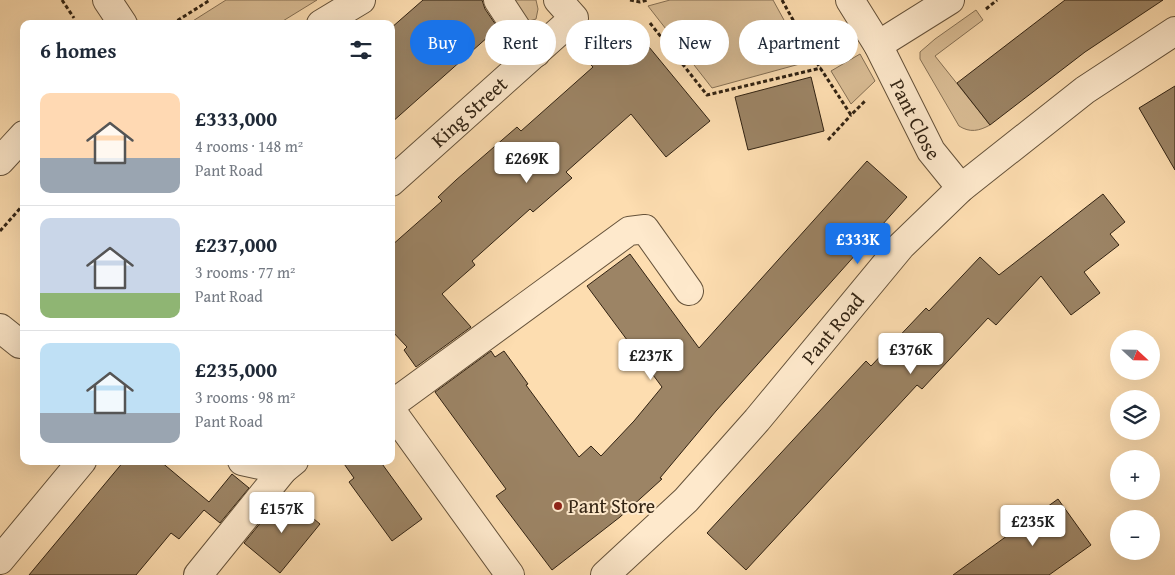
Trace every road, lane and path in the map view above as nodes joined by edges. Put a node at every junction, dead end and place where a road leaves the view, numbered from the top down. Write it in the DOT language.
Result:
graph roads {
  1 [pos="62,0"];
  2 [pos="106,0"];
  3 [pos="210,0"];
  4 [pos="361,0"];
  5 [pos="498,0"];
  6 [pos="558,0"];
  7 [pos="630,0"];
  8 [pos="648,0"];
  9 [pos="782,0"];
  10 [pos="850,0"];
  11 [pos="950,0"];
  12 [pos="997,0"];
  13 [pos="982,12"];
  14 [pos="75,20"];
  15 [pos="99,20"];
  16 [pos="120,20"];
  17 [pos="178,20"];
  18 [pos="328,20"];
  19 [pos="511,20"];
  20 [pos="650,22"];
  21 [pos="1175,31"];
  22 [pos="556,35"];
  23 [pos="878,45"];
  24 [pos="523,65"];
  25 [pos="821,68"];
  26 [pos="871,95"];
  27 [pos="850,115"];
  28 [pos="20,139"];
  29 [pos="828,140"];
  30 [pos="0,161"];
  31 [pos="395,178"];
  32 [pos="961,188"];
  33 [pos="20,208"];
  34 [pos="0,231"];
  35 [pos="689,291"];
  36 [pos="395,402"];
  37 [pos="395,416"];
  38 [pos="79,465"];
  39 [pos="289,466"];
  40 [pos="0,560"];
  41 [pos="198,575"];
  42 [pos="510,575"];
  43 [pos="605,575"];
  1 -- 14 [label="path"];
  2 -- 15 [label="street"];
  2 -- 16 [label="street"];
  3 -- 17 [label="path"];
  4 -- 18 [label="street"];
  5 -- 19 [label="street"];
  6 -- 22 [label="street, King Street"];
  7 -- 8 [label="path"];
  9 -- 25 [label="path"];
  10 -- 23 [label="street, Pant Close"];
  11 -- 23 [label="street"];
  12 -- 13 [label="path"];
  20 -- 25 [label="path"];
  21 -- 32 [label="street, Pant Road"];
  23 -- 32 [label="street, Pant Close"];
  24 -- 31 [label="street, King Street"];
  25 -- 27 [label="path"];
  26 -- 27 [label="path"];
  27 -- 29 [label="path"];
  28 -- 30 [label="street"];
  32 -- 43 [label="street, Pant Road"];
  33 -- 34 [label="path"];
  35 -- 36 [label="street"];
  37 -- 42 [label="street"];
  38 -- 40 [label="street"];
  39 -- 41 [label="street"];
}
